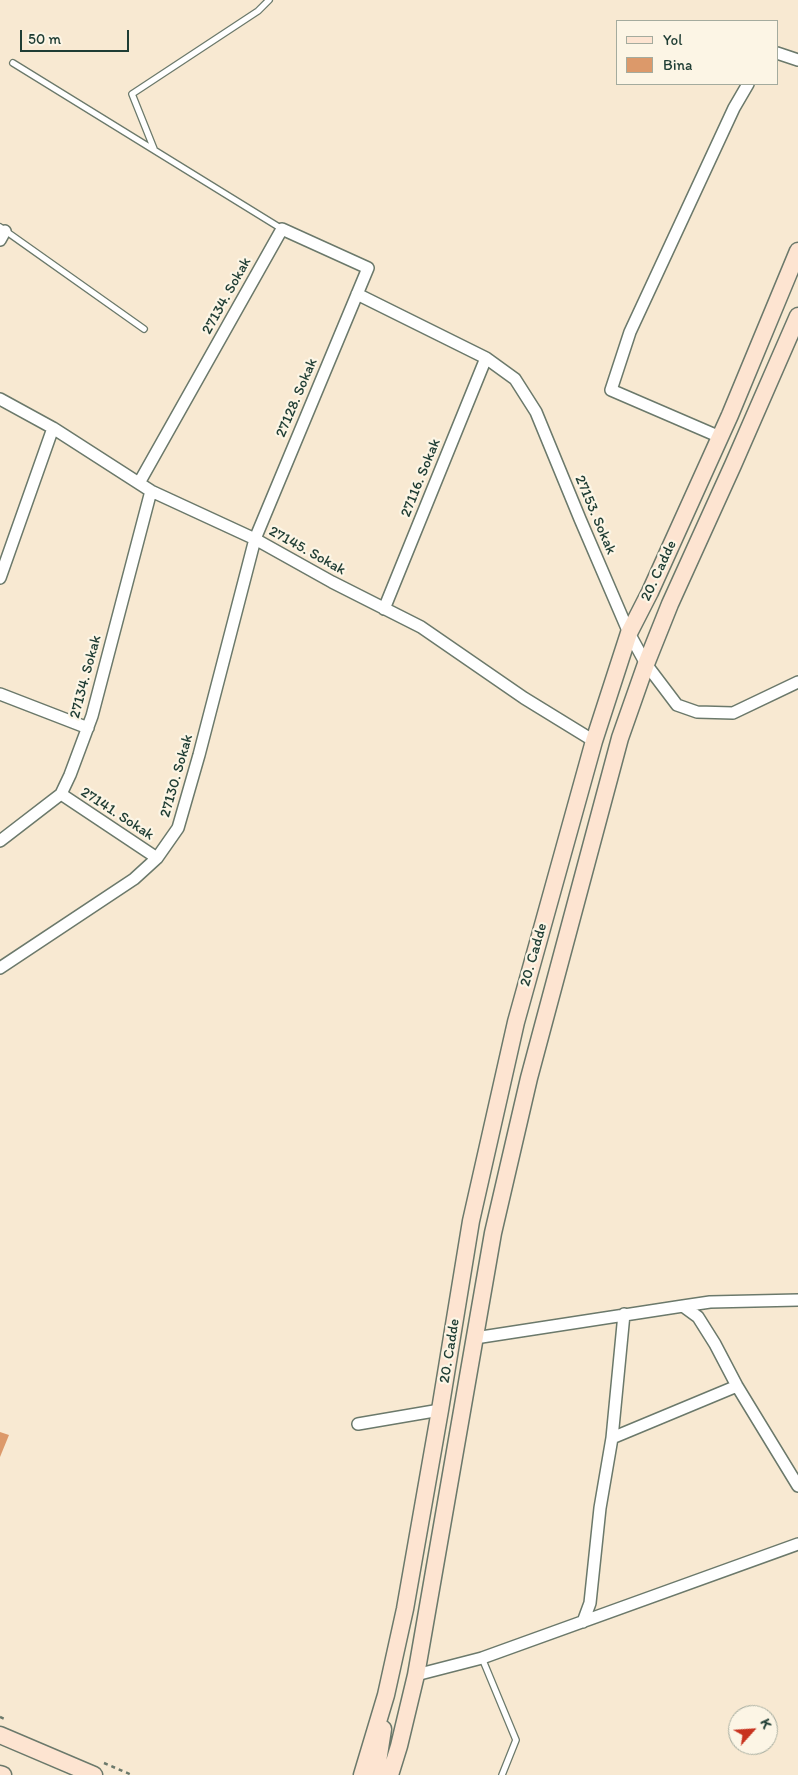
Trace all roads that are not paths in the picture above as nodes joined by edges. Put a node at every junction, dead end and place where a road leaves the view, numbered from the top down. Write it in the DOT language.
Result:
graph roads {
  1 [pos="269,0"];
  2 [pos="778,53"];
  3 [pos="798,60"];
  4 [pos="13,63"];
  5 [pos="747,85"];
  6 [pos="154,150"];
  7 [pos="282,229"];
  8 [pos="2,232"];
  9 [pos="798,251"];
  10 [pos="357,294"];
  11 [pos="798,316"];
  12 [pos="144,330"];
  13 [pos="486,358"];
  14 [pos="0,399"];
  15 [pos="53,428"];
  16 [pos="720,437"];
  17 [pos="139,483"];
  18 [pos="151,491"];
  19 [pos="255,539"];
  20 [pos="0,578"];
  21 [pos="384,609"];
  22 [pos="629,633"];
  23 [pos="646,664"];
  24 [pos="798,682"];
  25 [pos="0,694"];
  26 [pos="88,728"];
  27 [pos="594,740"];
  28 [pos="61,794"];
  29 [pos="0,841"];
  30 [pos="157,858"];
  31 [pos="0,968"];
  32 [pos="798,1300"];
  33 [pos="683,1306"];
  34 [pos="624,1314"];
  35 [pos="475,1338"];
  36 [pos="737,1386"];
  37 [pos="440,1410"];
  38 [pos="358,1424"];
  39 [pos="612,1438"];
  40 [pos="798,1486"];
  41 [pos="798,1544"];
  42 [pos="583,1622"];
  43 [pos="482,1658"];
  44 [pos="416,1675"];
  45 [pos="386,1694"];
  46 [pos="0,1735"];
  47 [pos="94,1775"];
  48 [pos="362,1775"];
  49 [pos="376,1775"];
  50 [pos="390,1775"];
  51 [pos="502,1775"];
  1 -- 6 [label="lane"];
  2 -- 3 [label="street"];
  4 -- 6 [label="lane"];
  5 -- 16 [label="street"];
  6 -- 7 [label="lane"];
  7 -- 10 [label="street, 27128. Sokak"];
  7 -- 17 [label="street, 27134. Sokak"];
  8 -- 12 [label="lane"];
  9 -- 16 [label="main road, 20. Cadde"];
  10 -- 13 [label="street, 27153. Sokak"];
  10 -- 19 [label="street, 27128. Sokak"];
  11 -- 23 [label="main road"];
  13 -- 21 [label="street, 27116. Sokak"];
  13 -- 22 [label="street, 27153. Sokak"];
  14 -- 15 [label="street, 27145. Sokak"];
  15 -- 17 [label="street, 27145. Sokak"];
  15 -- 20 [label="street"];
  16 -- 22 [label="main road, 20. Cadde"];
  17 -- 18 [label="street, 27145. Sokak"];
  18 -- 19 [label="street, 27145. Sokak"];
  18 -- 26 [label="street, 27134. Sokak"];
  19 -- 21 [label="street, 27145. Sokak"];
  19 -- 30 [label="street, 27130. Sokak"];
  21 -- 27 [label="street, 27145. Sokak"];
  22 -- 23 [label="street, 27153. Sokak"];
  22 -- 27 [label="main road, 20. Cadde"];
  23 -- 24 [label="street, 27153. Sokak"];
  23 -- 35 [label="main road"];
  25 -- 26 [label="street"];
  26 -- 28 [label="street, 27134. Sokak"];
  27 -- 37 [label="main road, 20. Cadde"];
  28 -- 29 [label="street, 27134. Sokak"];
  28 -- 30 [label="street, 27141. Sokak"];
  30 -- 31 [label="street, 27130. Sokak"];
  32 -- 33 [label="street"];
  33 -- 34 [label="street"];
  33 -- 36 [label="street"];
  34 -- 35 [label="street"];
  34 -- 39 [label="street"];
  35 -- 44 [label="main road"];
  36 -- 39 [label="street"];
  36 -- 40 [label="street"];
  37 -- 38 [label="street"];
  37 -- 45 [label="main road, 20. Cadde"];
  39 -- 42 [label="street"];
  41 -- 42 [label="street"];
  42 -- 43 [label="street"];
  43 -- 44 [label="street"];
  43 -- 51 [label="lane"];
  44 -- 50 [label="main road"];
  45 -- 48 [label="main road"];
  45 -- 49 [label="main road"];
  46 -- 47 [label="main road"];
}
